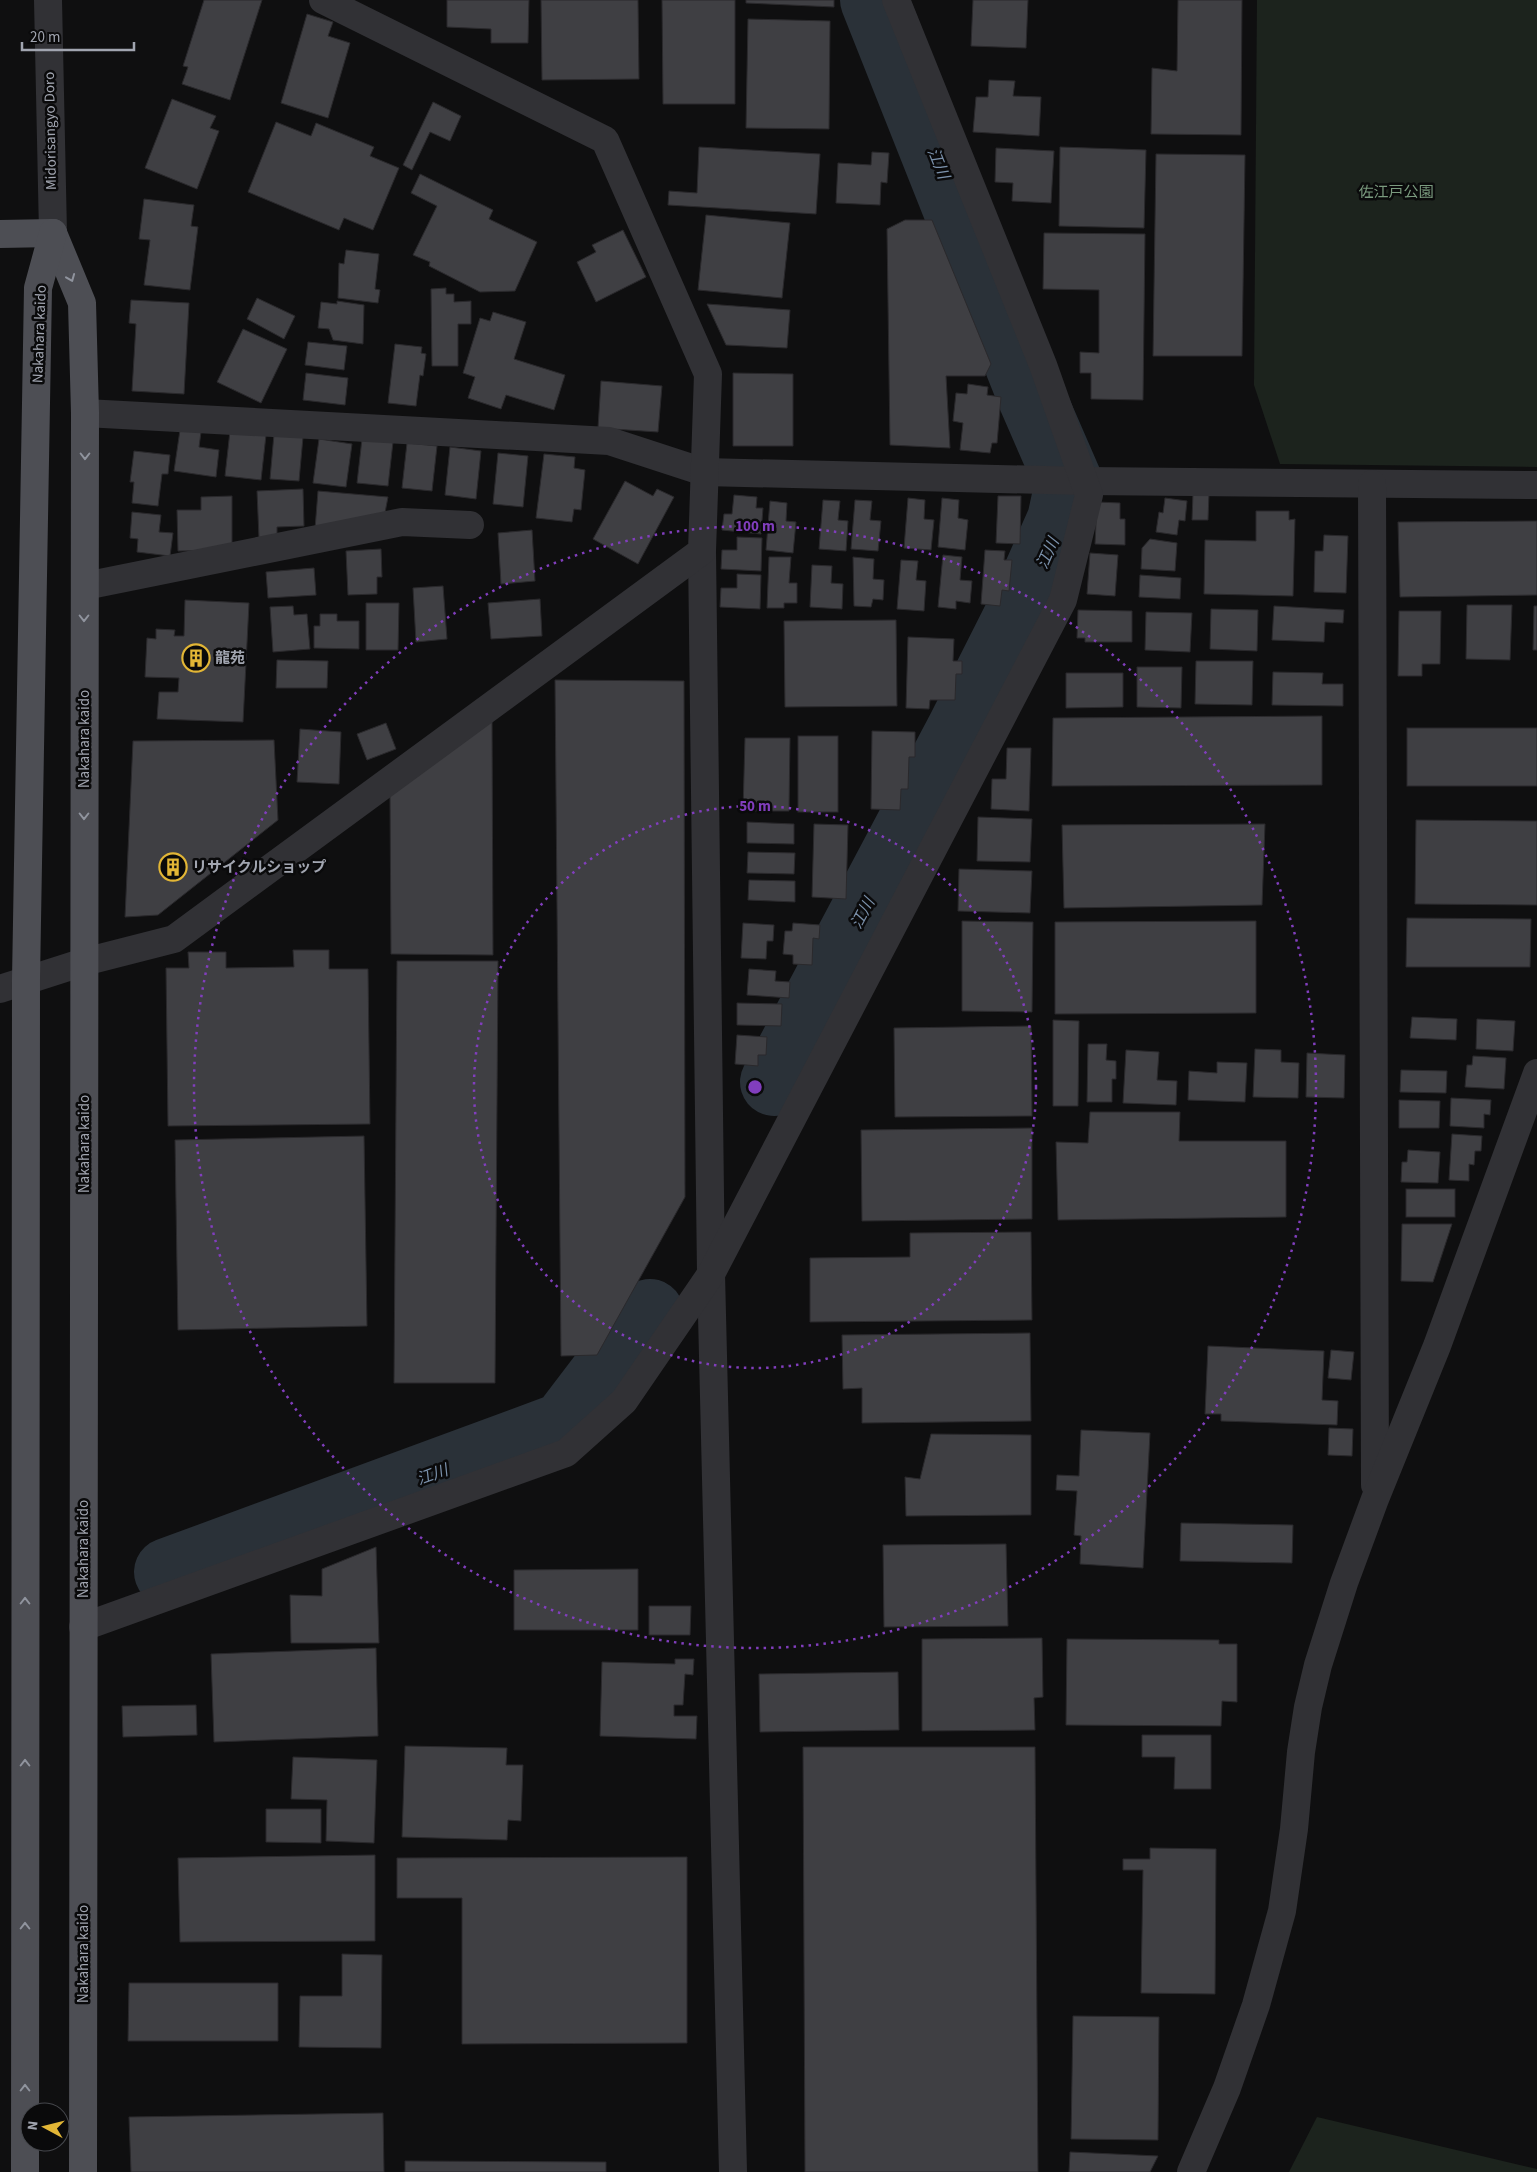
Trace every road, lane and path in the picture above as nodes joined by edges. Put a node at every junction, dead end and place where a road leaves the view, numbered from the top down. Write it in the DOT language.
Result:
graph roads {
  1 [pos="48,0"];
  2 [pos="323,0"];
  3 [pos="896,0"];
  4 [pos="52,233"];
  5 [pos="0,234"];
  6 [pos="85,413"];
  7 [pos="704,472"];
  8 [pos="1085,481"];
  9 [pos="1372,484"];
  10 [pos="1537,486"];
  11 [pos="470,525"];
  12 [pos="702,551"];
  13 [pos="84,586"];
  14 [pos="84,962"];
  15 [pos="26,980"];
  16 [pos="0,988"];
  17 [pos="1537,1073"];
  18 [pos="711,1274"];
  19 [pos="1375,1499"];
  20 [pos="83,1627"];
  21 [pos="25,2172"];
  22 [pos="84,2172"];
  23 [pos="733,2172"];
  24 [pos="1191,2172"];
  1 -- 4 [label="street, Midorisangyo Doro"];
  2 -- 7 [label="street"];
  3 -- 8 [label="street"];
  4 -- 5 [label="main road"];
  4 -- 6 [label="main road, Nakahara kaido, one-way"];
  4 -- 15 [label="main road, Nakahara kaido"];
  6 -- 7 [label="street"];
  6 -- 13 [label="main road, Nakahara kaido, one-way"];
  7 -- 8 [label="street"];
  7 -- 12 [label="street"];
  8 -- 9 [label="street"];
  8 -- 18 [label="street"];
  9 -- 10 [label="street"];
  9 -- 19 [label="street"];
  11 -- 13 [label="street"];
  12 -- 14 [label="street"];
  12 -- 18 [label="street"];
  13 -- 14 [label="main road, Nakahara kaido, one-way"];
  14 -- 15 [label="street"];
  14 -- 20 [label="main road, Nakahara kaido"];
  15 -- 16 [label="street"];
  21 -- 15 [label="main road, Nakahara kaido, one-way"];
  17 -- 19 [label="street"];
  18 -- 20 [label="street"];
  18 -- 23 [label="street"];
  19 -- 24 [label="street"];
  20 -- 22 [label="main road, Nakahara kaido"];
}
